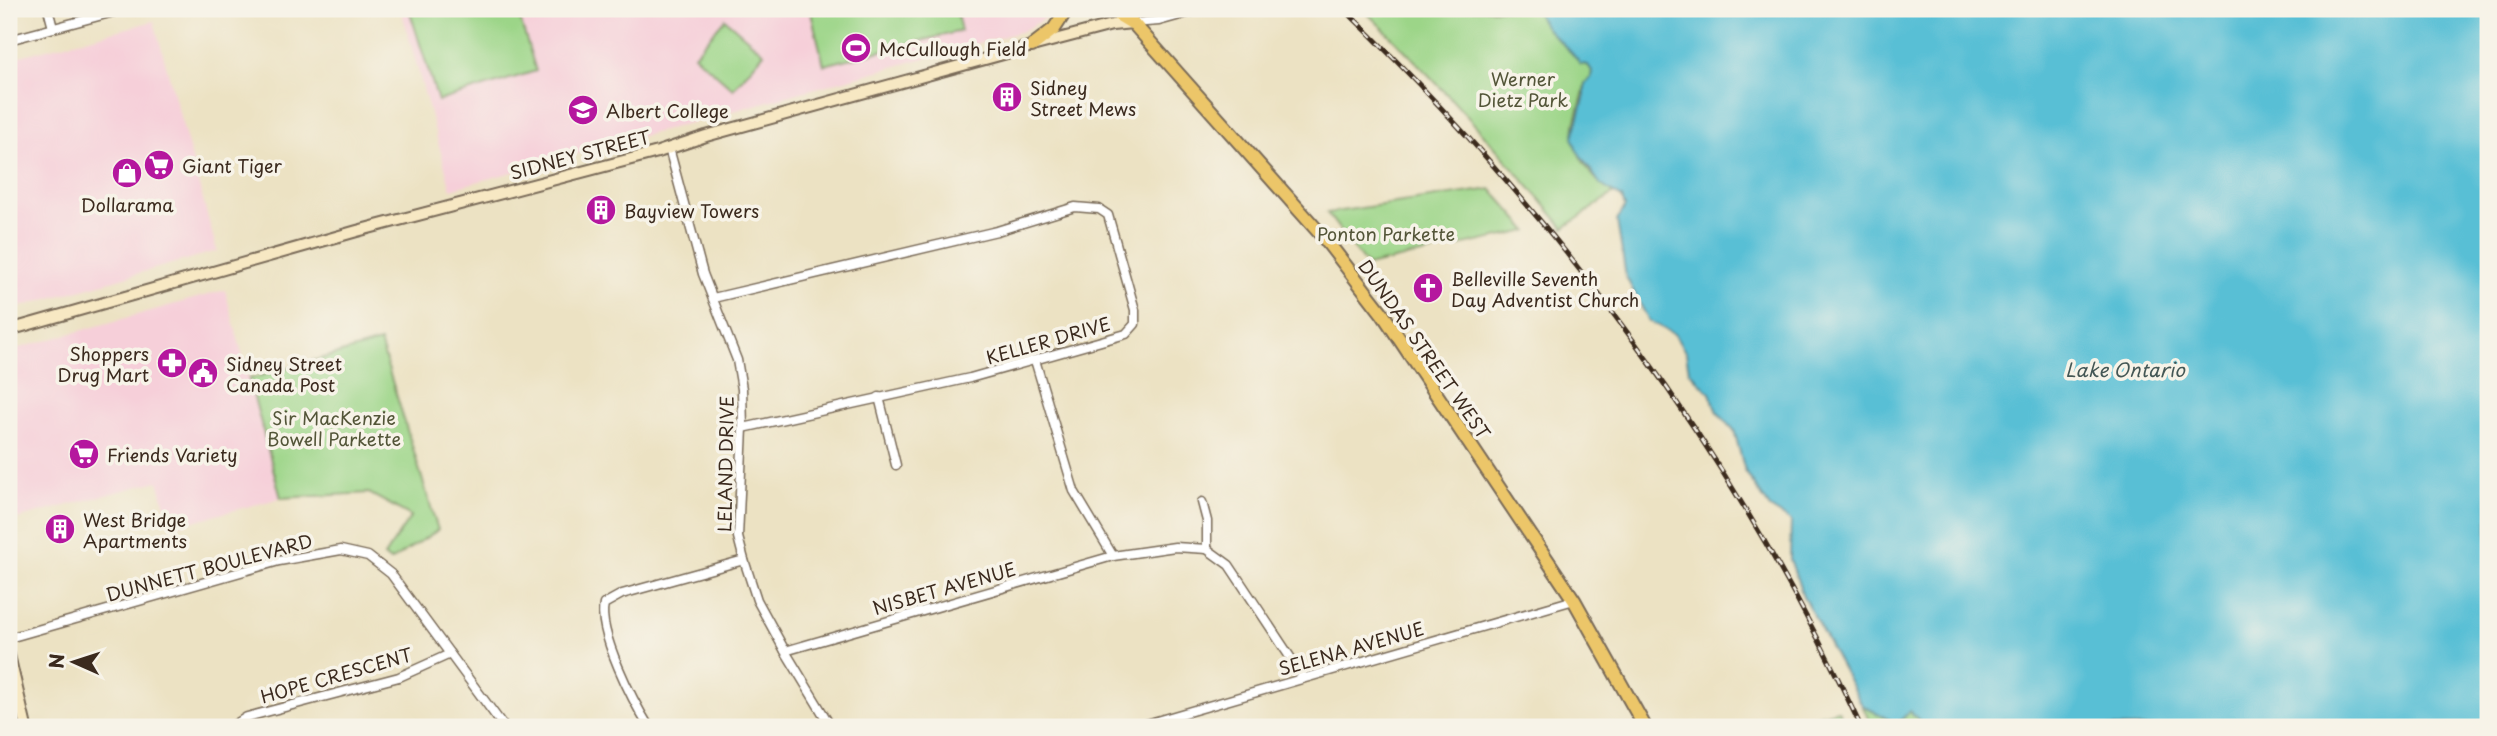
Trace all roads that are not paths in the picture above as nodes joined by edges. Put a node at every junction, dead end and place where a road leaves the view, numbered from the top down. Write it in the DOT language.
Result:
graph roads {
  1 [pos="48,9"];
  2 [pos="125,9"];
  3 [pos="1067,9"];
  4 [pos="1109,9"];
  5 [pos="1124,9"];
  6 [pos="1202,9"];
  7 [pos="1133,23"];
  8 [pos="53,28"];
  9 [pos="9,40"];
  10 [pos="1032,46"];
  11 [pos="669,148"];
  12 [pos="713,298"];
  13 [pos="9,330"];
  14 [pos="1035,360"];
  15 [pos="879,397"];
  16 [pos="743,428"];
  17 [pos="895,465"];
  18 [pos="1202,502"];
  19 [pos="1207,549"];
  20 [pos="1113,556"];
  21 [pos="744,560"];
  22 [pos="1574,600"];
  23 [pos="9,638"];
  24 [pos="785,651"];
  25 [pos="450,654"];
  26 [pos="9,655"];
  27 [pos="1304,678"];
  28 [pos="26,727"];
  29 [pos="231,727"];
  30 [pos="504,727"];
  31 [pos="649,727"];
  32 [pos="831,727"];
  33 [pos="1136,727"];
  34 [pos="1645,727"];
  1 -- 8 [label="street"];
  2 -- 8 [label="street"];
  3 -- 10 [label="main road"];
  4 -- 7 [label="main road, DUNDAS STREET WEST"];
  5 -- 7 [label="main road, DUNDAS STREET WEST"];
  6 -- 7 [label="street, SIDNEY STREET"];
  7 -- 10 [label="main road, SIDNEY STREET"];
  7 -- 22 [label="main road, DUNDAS STREET WEST"];
  8 -- 9 [label="street"];
  10 -- 11 [label="main road, SIDNEY STREET"];
  11 -- 12 [label="street, LELAND DRIVE"];
  11 -- 13 [label="main road, SIDNEY STREET"];
  12 -- 14 [label="street, KELLER DRIVE"];
  12 -- 16 [label="street, LELAND DRIVE"];
  14 -- 15 [label="street, KELLER DRIVE"];
  14 -- 20 [label="street"];
  15 -- 16 [label="street, KELLER DRIVE"];
  15 -- 17 [label="street"];
  16 -- 21 [label="street, LELAND DRIVE"];
  18 -- 19 [label="street"];
  19 -- 20 [label="street, NISBET AVENUE"];
  19 -- 27 [label="street"];
  20 -- 24 [label="street, NISBET AVENUE"];
  21 -- 24 [label="street, LELAND DRIVE"];
  21 -- 31 [label="street"];
  22 -- 27 [label="street, SELENA AVENUE"];
  22 -- 34 [label="main road, DUNDAS STREET WEST"];
  23 -- 25 [label="street, DUNNETT BOULEVARD"];
  24 -- 32 [label="street, LELAND DRIVE"];
  25 -- 29 [label="street, HOPE CRESCENT"];
  25 -- 30 [label="street, DUNNETT BOULEVARD"];
  26 -- 28 [label="main road"];
  27 -- 33 [label="street, SELENA AVENUE"];
}
